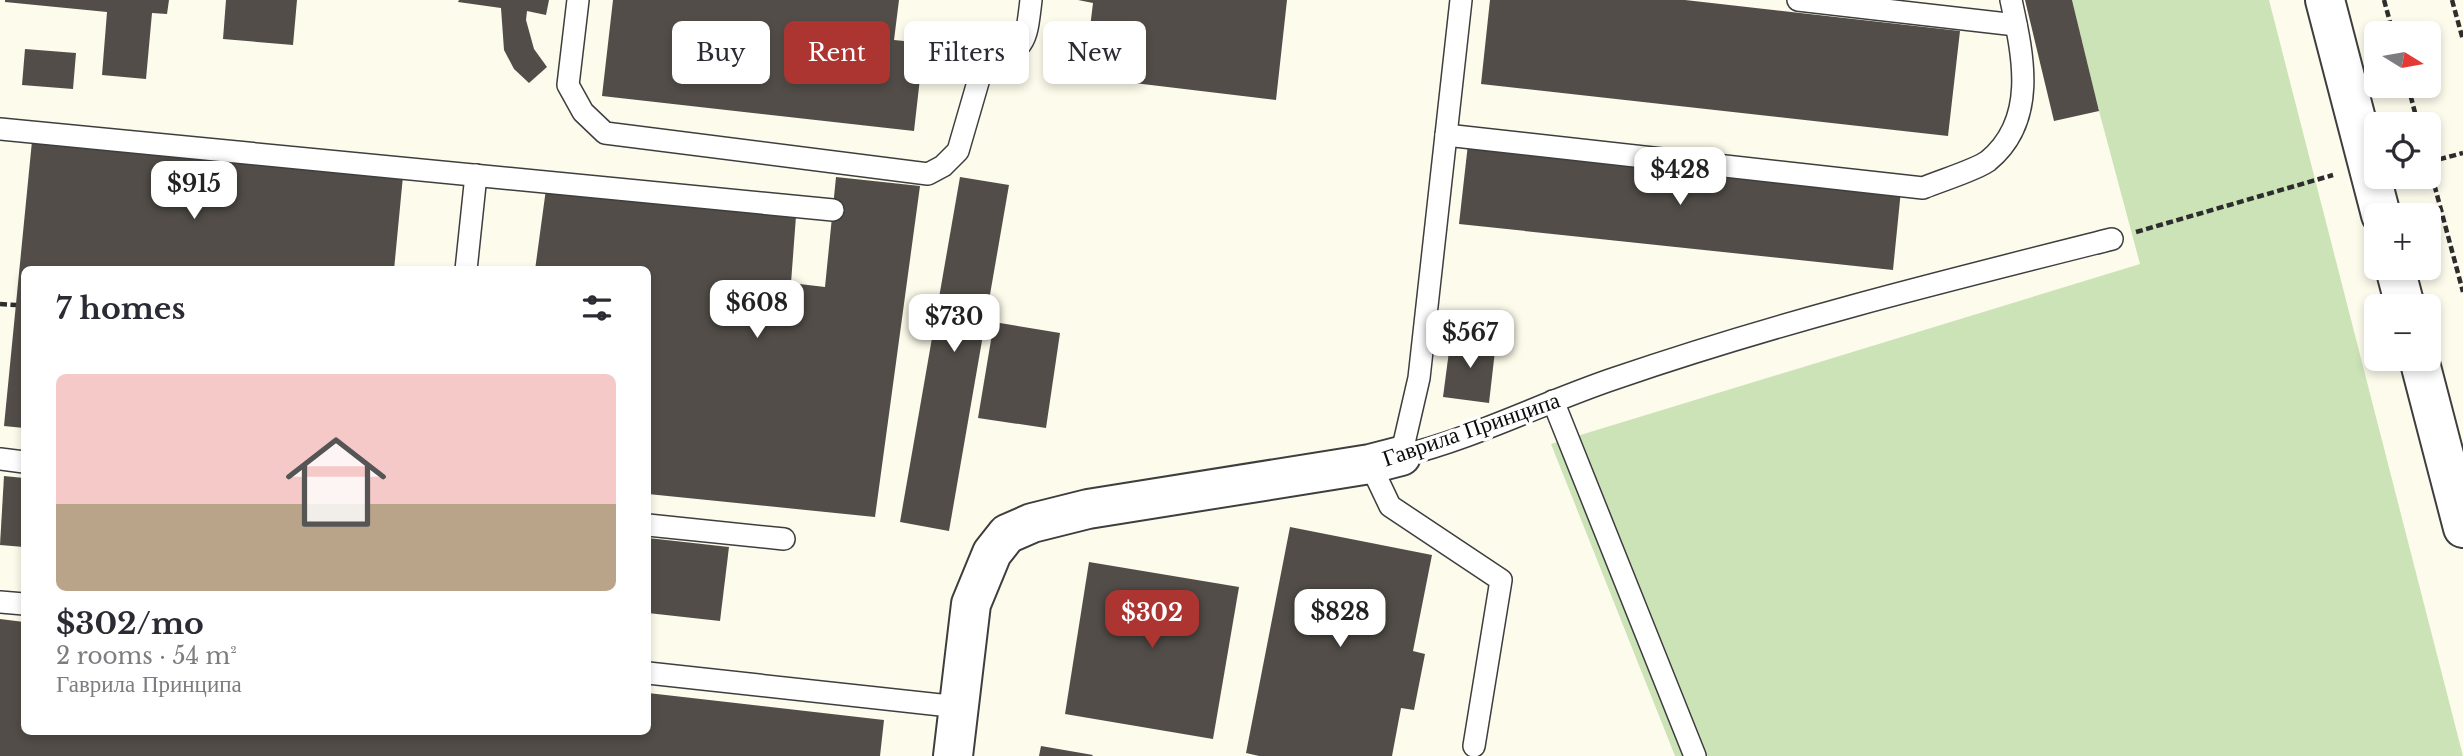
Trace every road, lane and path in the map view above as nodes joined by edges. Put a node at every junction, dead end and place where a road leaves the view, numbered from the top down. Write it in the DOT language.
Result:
graph roads {
  1 [pos="578,0"];
  2 [pos="1031,0"];
  3 [pos="1461,0"];
  4 [pos="1798,0"];
  5 [pos="2011,0"];
  6 [pos="2325,0"];
  7 [pos="2386,0"];
  8 [pos="2452,0"];
  9 [pos="2390,21"];
  10 [pos="2016,25"];
  11 [pos="2463,40"];
  12 [pos="0,129"];
  13 [pos="1446,135"];
  14 [pos="2364,150"];
  15 [pos="2463,153"];
  16 [pos="2441,160"];
  17 [pos="2364,166"];
  18 [pos="476,175"];
  19 [pos="2436,189"];
  20 [pos="833,210"];
  21 [pos="2112,239"];
  22 [pos="466,266"];
  23 [pos="2463,292"];
  24 [pos="0,304"];
  25 [pos="16,305"];
  26 [pos="2422,371"];
  27 [pos="1553,401"];
  28 [pos="0,459"];
  29 [pos="1386,460"];
  30 [pos="21,462"];
  31 [pos="651,525"];
  32 [pos="2463,528"];
  33 [pos="784,539"];
  34 [pos="0,602"];
  35 [pos="21,604"];
  36 [pos="651,673"];
  37 [pos="959,706"];
  38 [pos="1474,746"];
  39 [pos="953,756"];
  40 [pos="1695,756"];
  1 -- 2 [label="lane"];
  3 -- 13 [label="lane"];
  4 -- 10 [label="lane"];
  5 -- 10 [label="lane"];
  6 -- 14 [label="street"];
  7 -- 9 [label="path"];
  8 -- 11 [label="path"];
  10 -- 13 [label="lane"];
  12 -- 18 [label="lane"];
  13 -- 29 [label="lane"];
  15 -- 16 [label="path"];
  17 -- 21 [label="path"];
  18 -- 20 [label="lane"];
  18 -- 22 [label="lane"];
  19 -- 23 [label="path"];
  21 -- 27 [label="lane, Гаврила Принципа"];
  24 -- 25 [label="path"];
  26 -- 32 [label="street"];
  27 -- 29 [label="lane, Гаврила Принципа"];
  27 -- 40 [label="lane"];
  28 -- 30 [label="lane"];
  29 -- 37 [label="street, Гаврила Принципа"];
  29 -- 38 [label="lane"];
  31 -- 33 [label="lane"];
  34 -- 35 [label="lane"];
  36 -- 37 [label="lane"];
  37 -- 39 [label="street, Гаврила Принципа"];
}
